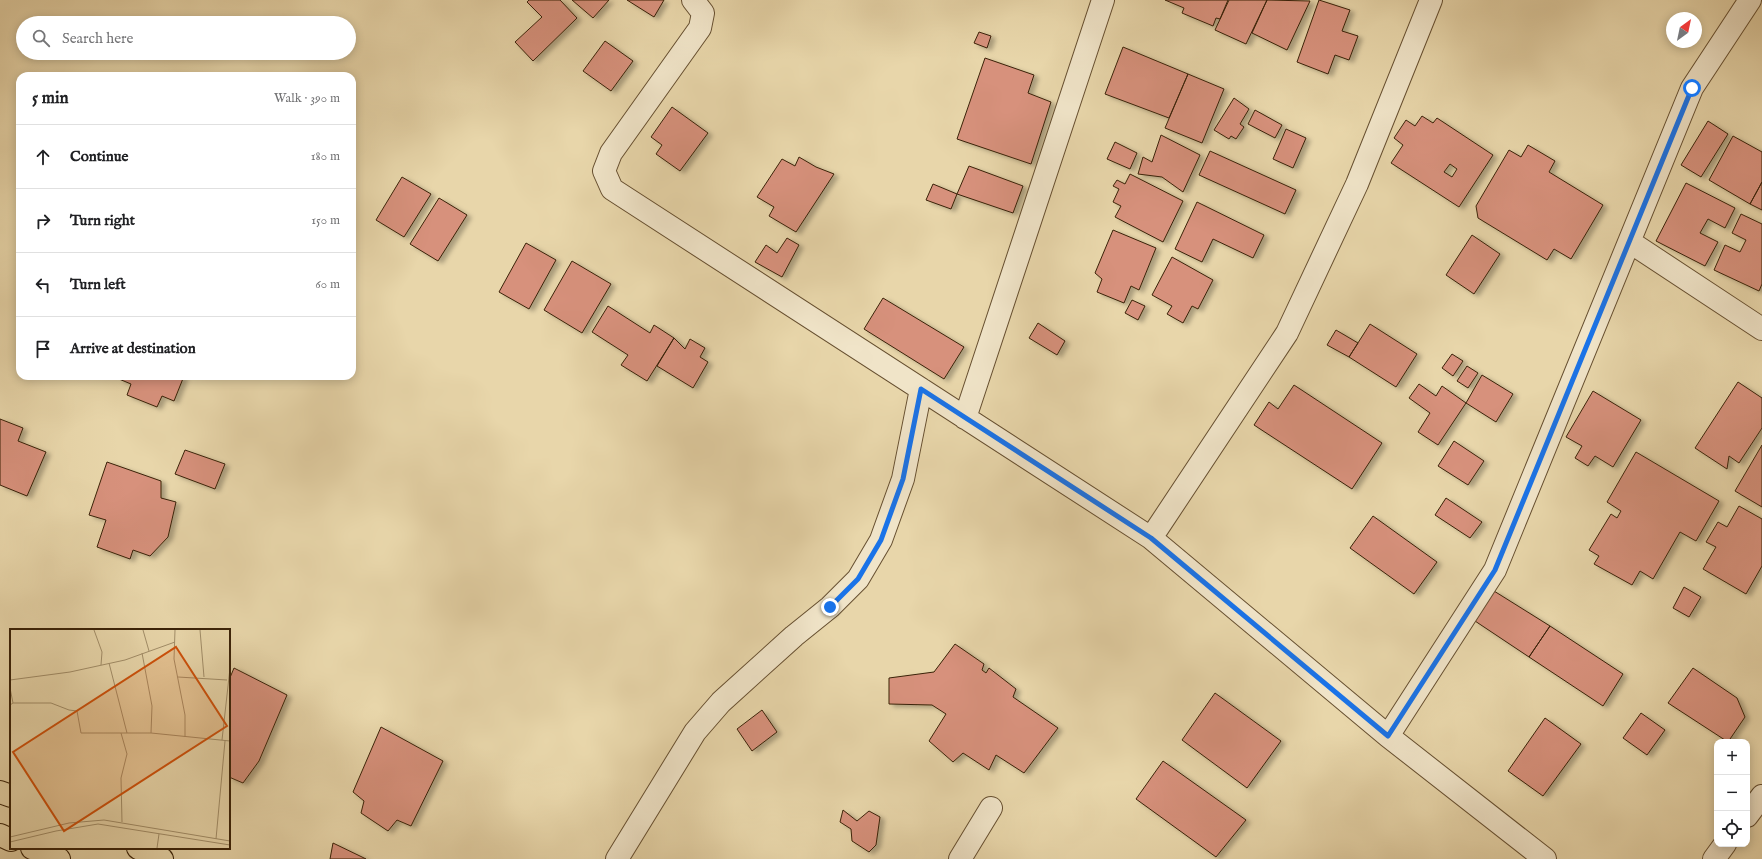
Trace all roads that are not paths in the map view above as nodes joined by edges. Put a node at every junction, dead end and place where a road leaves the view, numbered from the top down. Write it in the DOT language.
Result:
graph roads {
  1 [pos="693,0"];
  2 [pos="1103,0"];
  3 [pos="1431,0"];
  4 [pos="1750,0"];
  5 [pos="1630,242"];
  6 [pos="1762,329"];
  7 [pos="921,389"];
  8 [pos="965,418"];
  9 [pos="1151,538"];
  10 [pos="1388,736"];
  11 [pos="0,792"];
  12 [pos="10,796"];
  13 [pos="1762,796"];
  14 [pos="991,808"];
  15 [pos="1750,812"];
  16 [pos="0,835"];
  17 [pos="10,840"];
  18 [pos="1723,847"];
  19 [pos="34,849"];
  20 [pos="140,849"];
  21 [pos="59,859"];
  22 [pos="162,859"];
  23 [pos="617,859"];
  24 [pos="960,859"];
  25 [pos="1545,859"];
  26 [pos="1714,859"];
  1 -- 7 [label="street"];
  2 -- 8 [label="street"];
  3 -- 9 [label="street"];
  4 -- 5 [label="street"];
  5 -- 6 [label="street"];
  5 -- 10 [label="street"];
  7 -- 8 [label="street"];
  7 -- 23 [label="street"];
  8 -- 9 [label="street"];
  9 -- 10 [label="street"];
  10 -- 25 [label="street"];
  11 -- 12 [label="main road"];
  13 -- 15 [label="street"];
  14 -- 24 [label="street"];
  16 -- 17 [label="main road"];
  18 -- 26 [label="street"];
  19 -- 21 [label="main road"];
  20 -- 22 [label="main road"];
}
